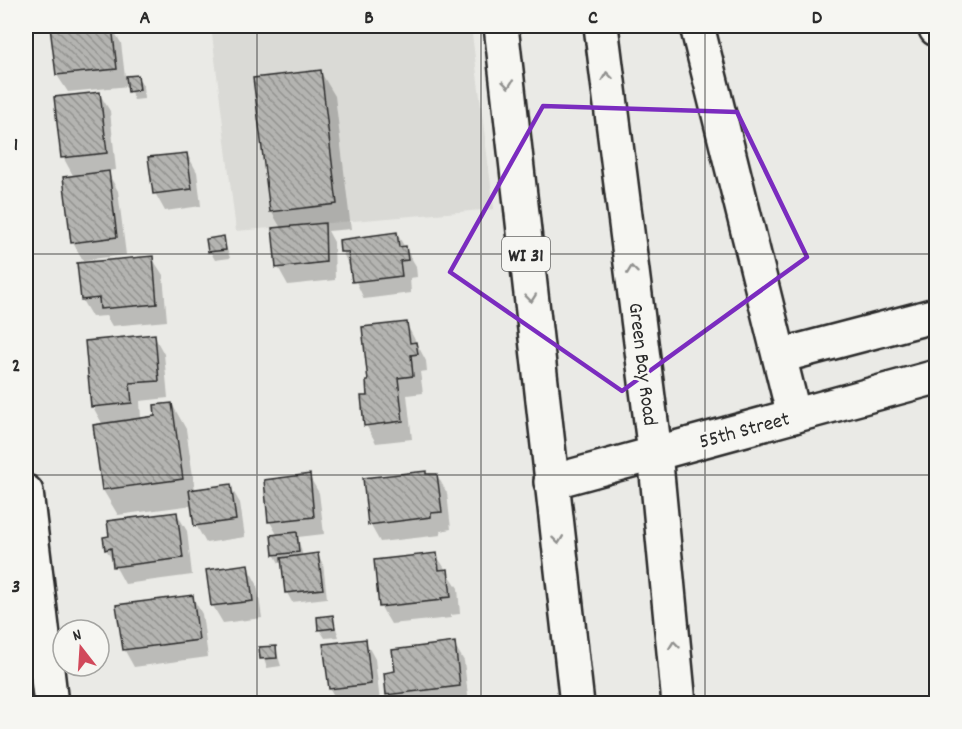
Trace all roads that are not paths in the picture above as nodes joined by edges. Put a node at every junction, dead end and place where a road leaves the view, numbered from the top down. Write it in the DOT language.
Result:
graph roads {
  1 [pos="501,26"];
  2 [pos="601,26"];
  3 [pos="697,26"];
  4 [pos="936,315"];
  5 [pos="780,356"];
  6 [pos="936,377"];
  7 [pos="794,416"];
  8 [pos="655,453"];
  9 [pos="551,482"];
  10 [pos="26,492"];
  11 [pos="51,704"];
  12 [pos="577,704"];
  13 [pos="679,704"];
  1 -- 9 [label="main road, WI 31, one-way"];
  8 -- 2 [label="main road, Green Bay Road, one-way"];
  3 -- 5 [label="main road"];
  4 -- 5 [label="main road"];
  5 -- 7 [label="main road"];
  6 -- 7 [label="main road, 55th Street"];
  7 -- 8 [label="main road, 55th Street"];
  8 -- 9 [label="main road, 55th Street"];
  13 -- 8 [label="main road, Green Bay Road, one-way"];
  9 -- 12 [label="main road, WI 31, one-way"];
  10 -- 11 [label="main road"];
}
